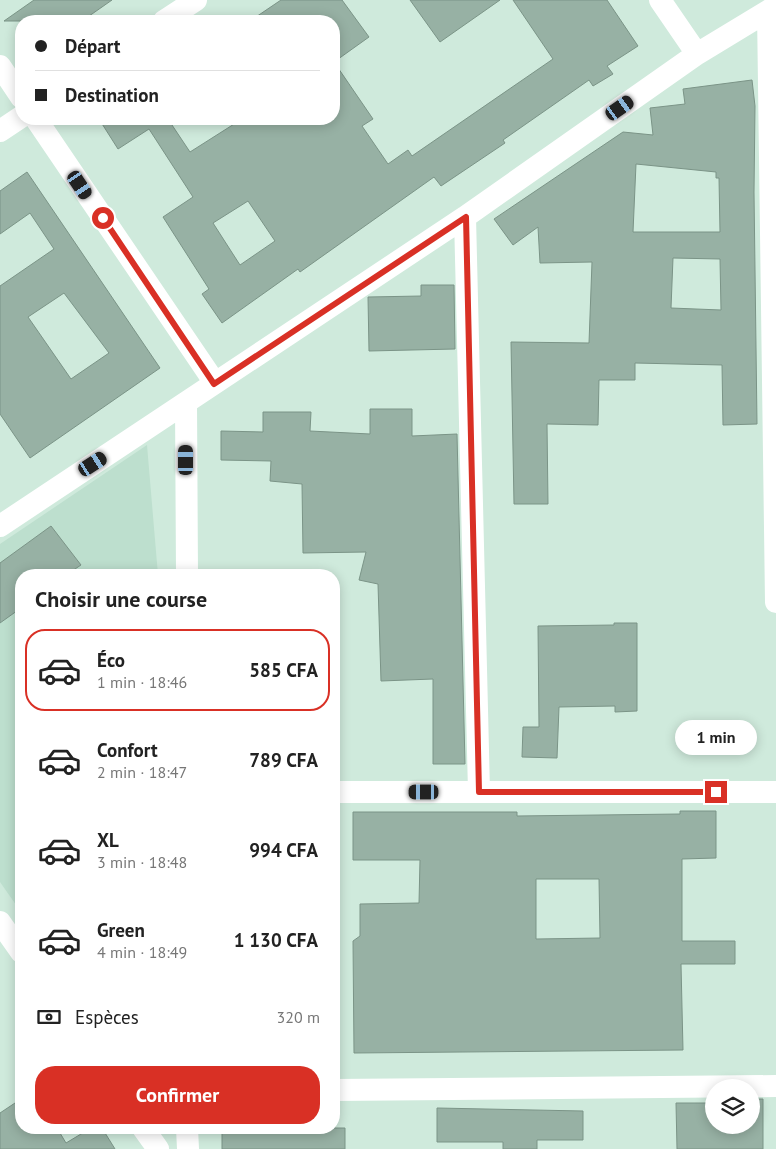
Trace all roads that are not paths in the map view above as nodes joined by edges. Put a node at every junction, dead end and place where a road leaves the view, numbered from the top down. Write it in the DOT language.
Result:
graph roads {
  1 [pos="196,0"];
  2 [pos="660,0"];
  3 [pos="772,9"];
  4 [pos="173,15"];
  5 [pos="697,54"];
  6 [pos="0,66"];
  7 [pos="15,88"];
  8 [pos="15,121"];
  9 [pos="40,125"];
  10 [pos="0,132"];
  11 [pos="466,217"];
  12 [pos="214,384"];
  13 [pos="186,403"];
  14 [pos="0,526"];
  15 [pos="186,569"];
  16 [pos="776,602"];
  17 [pos="340,792"];
  18 [pos="479,792"];
  19 [pos="776,792"];
  20 [pos="0,922"];
  21 [pos="15,943"];
  22 [pos="776,1086"];
  23 [pos="340,1090"];
  24 [pos="147,1134"];
  25 [pos="187,1134"];
  26 [pos="158,1149"];
  27 [pos="188,1149"];
  1 -- 4 [label="street"];
  2 -- 5 [label="street"];
  3 -- 5 [label="street"];
  3 -- 16 [label="street"];
  5 -- 11 [label="street"];
  6 -- 7 [label="street"];
  8 -- 10 [label="street"];
  9 -- 12 [label="street"];
  11 -- 12 [label="street"];
  11 -- 18 [label="street"];
  12 -- 13 [label="street"];
  13 -- 14 [label="street"];
  13 -- 15 [label="street"];
  17 -- 18 [label="street"];
  18 -- 19 [label="street"];
  20 -- 21 [label="street"];
  22 -- 23 [label="street"];
  24 -- 26 [label="street"];
  25 -- 27 [label="street"];
}
